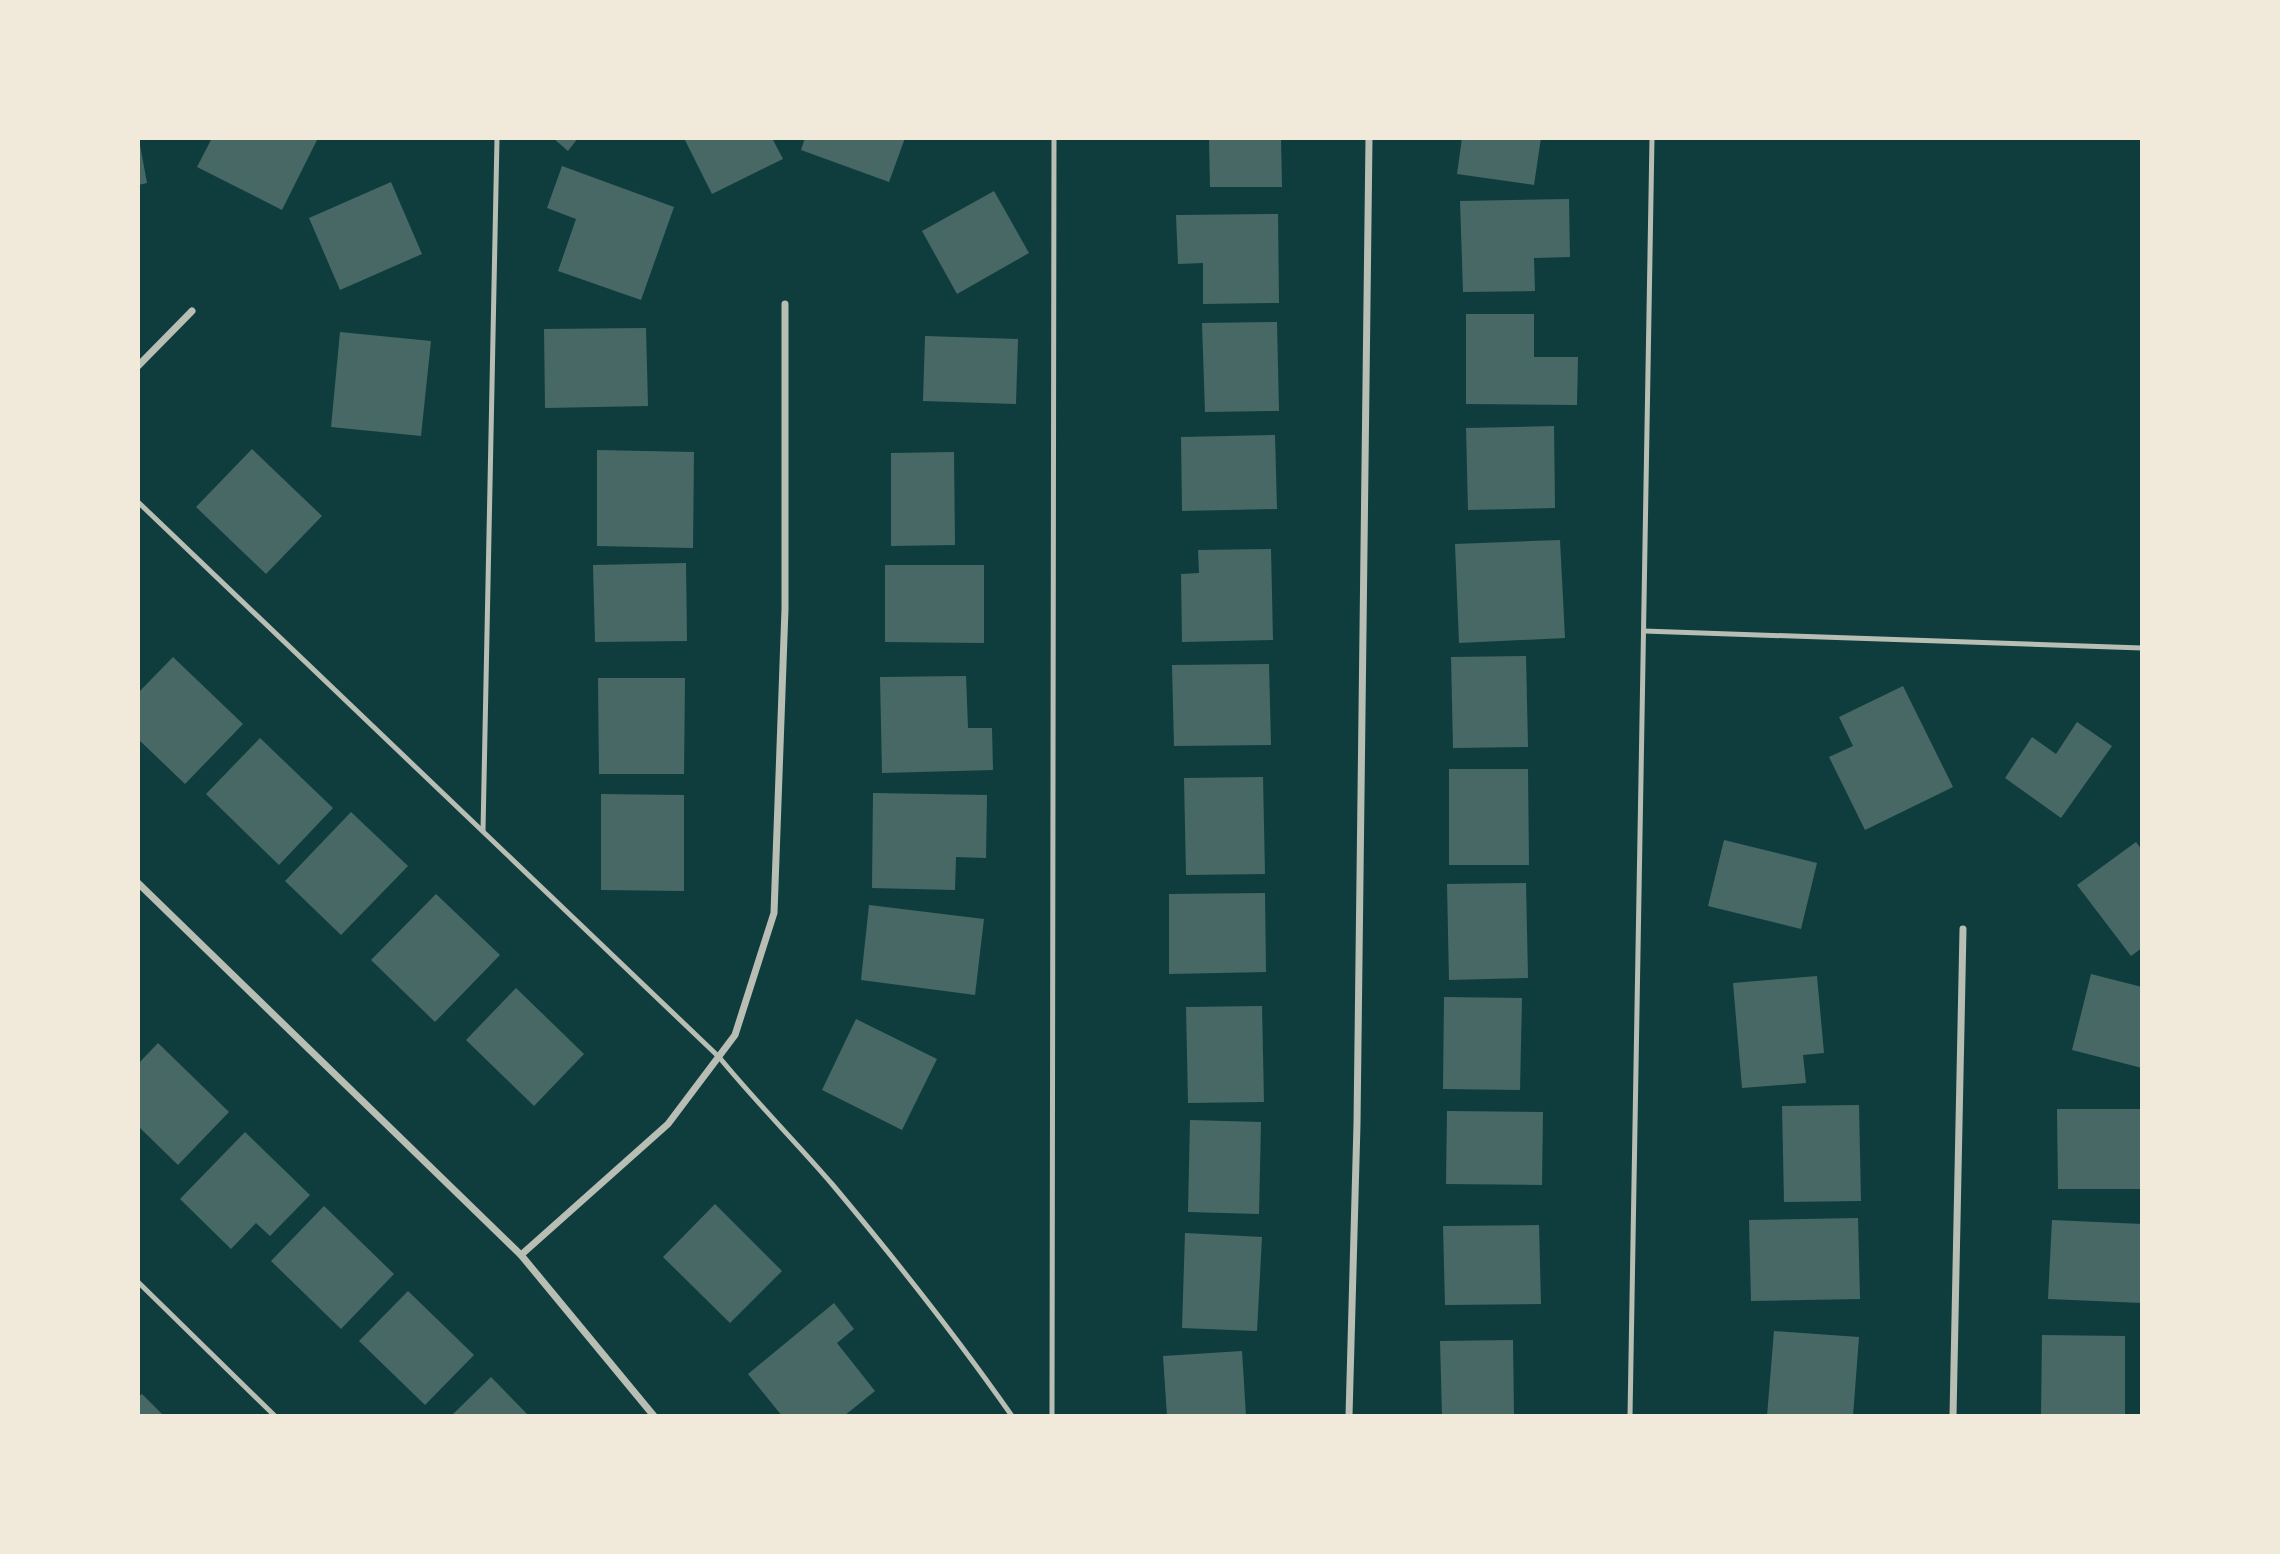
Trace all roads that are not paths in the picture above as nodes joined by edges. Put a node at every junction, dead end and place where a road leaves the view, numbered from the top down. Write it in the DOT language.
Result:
graph roads {
  1 [pos="497,138"];
  2 [pos="1054,138"];
  3 [pos="1369,138"];
  4 [pos="1652,138"];
  5 [pos="785,304"];
  6 [pos="192,311"];
  7 [pos="138,366"];
  8 [pos="138,502"];
  9 [pos="1644,631"];
  10 [pos="2142,648"];
  11 [pos="483,832"];
  12 [pos="138,883"];
  13 [pos="1964,929"];
  14 [pos="719,1057"];
  15 [pos="521,1255"];
  16 [pos="138,1282"];
  17 [pos="275,1416"];
  18 [pos="654,1416"];
  19 [pos="1012,1416"];
  20 [pos="1052,1416"];
  21 [pos="1349,1416"];
  22 [pos="1630,1416"];
  23 [pos="1953,1416"];
  1 -- 11 [label="lane"];
  2 -- 20 [label="lane"];
  3 -- 21 [label="street"];
  4 -- 9 [label="lane"];
  5 -- 14 [label="street"];
  6 -- 7 [label="street"];
  8 -- 11 [label="lane"];
  9 -- 10 [label="lane"];
  9 -- 22 [label="lane"];
  11 -- 14 [label="lane"];
  12 -- 15 [label="street"];
  13 -- 23 [label="street"];
  14 -- 15 [label="street"];
  14 -- 19 [label="lane"];
  15 -- 18 [label="street"];
  16 -- 17 [label="lane"];
}
